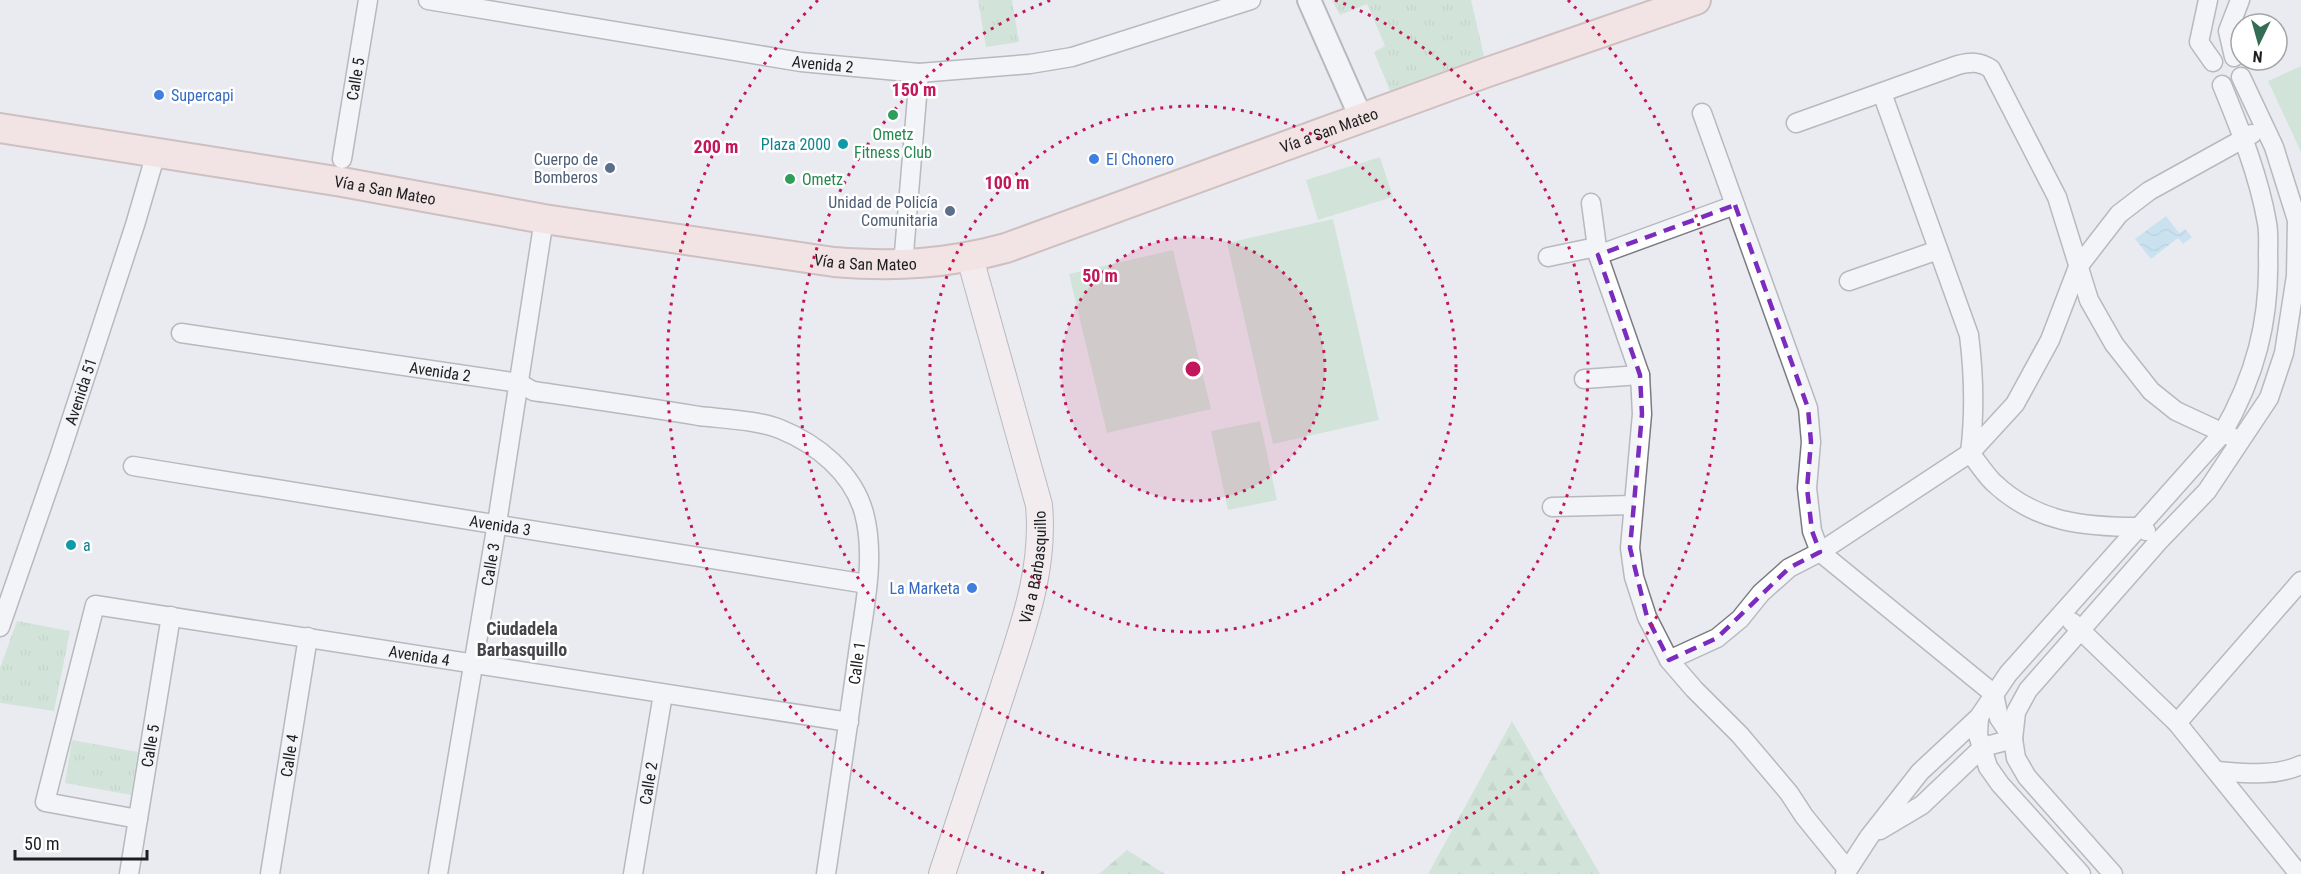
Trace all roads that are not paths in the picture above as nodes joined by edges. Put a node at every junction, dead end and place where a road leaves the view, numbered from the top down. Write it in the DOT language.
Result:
graph roads {
  1 [pos="368,0"];
  2 [pos="428,0"];
  3 [pos="1251,0"];
  4 [pos="1309,0"];
  5 [pos="1695,0"];
  6 [pos="2240,0"];
  7 [pos="2206,8"];
  8 [pos="2228,31"];
  9 [pos="2229,35"];
  10 [pos="2199,42"];
  11 [pos="2213,62"];
  12 [pos="919,73"];
  13 [pos="2241,77"];
  14 [pos="2222,85"];
  15 [pos="1882,93"];
  16 [pos="1702,113"];
  17 [pos="1362,120"];
  18 [pos="1796,123"];
  19 [pos="2262,126"];
  20 [pos="0,128"];
  21 [pos="2244,140"];
  22 [pos="156,153"];
  23 [pos="342,159"];
  24 [pos="1591,203"];
  25 [pos="1735,206"];
  26 [pos="544,219"];
  27 [pos="2299,222"];
  28 [pos="2267,224"];
  29 [pos="1938,250"];
  30 [pos="1597,251"];
  31 [pos="1548,257"];
  32 [pos="970,258"];
  33 [pos="903,265"];
  34 [pos="2078,267"];
  35 [pos="2298,276"];
  36 [pos="2269,278"];
  37 [pos="1849,280"];
  38 [pos="181,333"];
  39 [pos="1640,375"];
  40 [pos="1584,379"];
  41 [pos="519,383"];
  42 [pos="2222,434"];
  43 [pos="2242,440"];
  44 [pos="1970,453"];
  45 [pos="831,461"];
  46 [pos="133,466"];
  47 [pos="1633,505"];
  48 [pos="1552,507"];
  49 [pos="497,523"];
  50 [pos="2140,527"];
  51 [pos="2158,542"];
  52 [pos="1820,552"];
  53 [pos="2301,581"];
  54 [pos="867,584"];
  55 [pos="8,585"];
  56 [pos="2062,613"];
  57 [pos="171,616"];
  58 [pos="0,627"];
  59 [pos="2081,630"];
  60 [pos="308,637"];
  61 [pos="1669,660"];
  62 [pos="474,665"];
  63 [pos="663,694"];
  64 [pos="1994,694"];
  65 [pos="1979,717"];
  66 [pos="849,722"];
  67 [pos="2177,723"];
  68 [pos="2013,739"];
  69 [pos="1983,747"];
  70 [pos="2301,765"];
  71 [pos="2217,771"];
  72 [pos="138,819"];
  73 [pos="1869,837"];
  74 [pos="2094,852"];
  75 [pos="1846,872"];
  76 [pos="2077,873"];
  77 [pos="129,874"];
  78 [pos="270,874"];
  79 [pos="438,874"];
  80 [pos="633,874"];
  81 [pos="826,874"];
  82 [pos="942,874"];
  83 [pos="2113,874"];
  84 [pos="2299,874"];
  1 -- 23 [label="street, Calle 5"];
  2 -- 12 [label="street, Avenida 2"];
  3 -- 12 [label="street, Avenida 2"];
  4 -- 17 [label="street"];
  5 -- 17 [label="main road, Vía a San Mateo"];
  6 -- 8 [label="street"];
  7 -- 10 [label="street"];
  8 -- 9 [label="street"];
  8 -- 10 [label="street"];
  10 -- 11 [label="street"];
  12 -- 33 [label="street"];
  13 -- 19 [label="street"];
  14 -- 21 [label="street"];
  15 -- 18 [label="street"];
  15 -- 29 [label="street"];
  15 -- 34 [label="street"];
  16 -- 25 [label="street"];
  17 -- 32 [label="main road, Vía a San Mateo"];
  19 -- 21 [label="street"];
  19 -- 27 [label="street"];
  20 -- 22 [label="main road, Vía a San Mateo"];
  21 -- 28 [label="street"];
  21 -- 34 [label="street"];
  22 -- 26 [label="main road, Vía a San Mateo"];
  22 -- 55 [label="street, Avenida 51"];
  24 -- 30 [label="street"];
  25 -- 30 [label="street"];
  25 -- 52 [label="street"];
  26 -- 33 [label="main road, Vía a San Mateo"];
  26 -- 41 [label="street, Calle 3"];
  27 -- 28 [label="street"];
  27 -- 35 [label="street"];
  28 -- 36 [label="street"];
  29 -- 37 [label="street"];
  29 -- 44 [label="street"];
  30 -- 31 [label="street"];
  30 -- 39 [label="street"];
  32 -- 33 [label="main road, Vía a San Mateo"];
  32 -- 82 [label="main road, Via a Barbasquillo"];
  34 -- 42 [label="street"];
  34 -- 44 [label="street"];
  35 -- 36 [label="street"];
  35 -- 43 [label="street"];
  36 -- 42 [label="street"];
  38 -- 41 [label="street, Avenida 2"];
  39 -- 40 [label="street"];
  39 -- 47 [label="street"];
  41 -- 45 [label="street, Avenida 2"];
  41 -- 49 [label="street, Calle 3"];
  42 -- 43 [label="street"];
  42 -- 50 [label="street"];
  43 -- 51 [label="street"];
  44 -- 50 [label="street"];
  44 -- 52 [label="street"];
  45 -- 54 [label="street, Calle 1"];
  46 -- 49 [label="street, Avenida 3"];
  47 -- 48 [label="street"];
  47 -- 61 [label="street"];
  49 -- 54 [label="street, Avenida 3"];
  49 -- 62 [label="street, Calle 3"];
  50 -- 51 [label="street"];
  50 -- 56 [label="street"];
  51 -- 59 [label="street"];
  52 -- 61 [label="street"];
  52 -- 64 [label="street"];
  53 -- 67 [label="street"];
  54 -- 66 [label="street, Calle 1"];
  55 -- 58 [label="street, Avenida 51"];
  56 -- 59 [label="street"];
  56 -- 64 [label="street"];
  57 -- 60 [label="street, Avenida 4"];
  57 -- 72 [label="street, Calle 5"];
  57 -- 72 [label="street, Avenida 4"];
  59 -- 67 [label="street"];
  59 -- 68 [label="street"];
  60 -- 62 [label="street, Avenida 4"];
  60 -- 78 [label="street, Calle 4"];
  61 -- 75 [label="street"];
  62 -- 63 [label="street, Avenida 4"];
  62 -- 79 [label="street, Calle 3"];
  63 -- 66 [label="street, Avenida 4"];
  63 -- 80 [label="street, Calle 2"];
  64 -- 65 [label="street"];
  64 -- 68 [label="street"];
  65 -- 69 [label="street"];
  65 -- 73 [label="street"];
  66 -- 81 [label="street, Calle 1"];
  67 -- 71 [label="street"];
  68 -- 69 [label="street"];
  68 -- 74 [label="street"];
  69 -- 73 [label="street"];
  69 -- 76 [label="street"];
  70 -- 71 [label="street"];
  71 -- 84 [label="street"];
  72 -- 77 [label="street, Calle 5"];
  73 -- 75 [label="street"];
  74 -- 76 [label="street"];
  74 -- 83 [label="street"];
}
